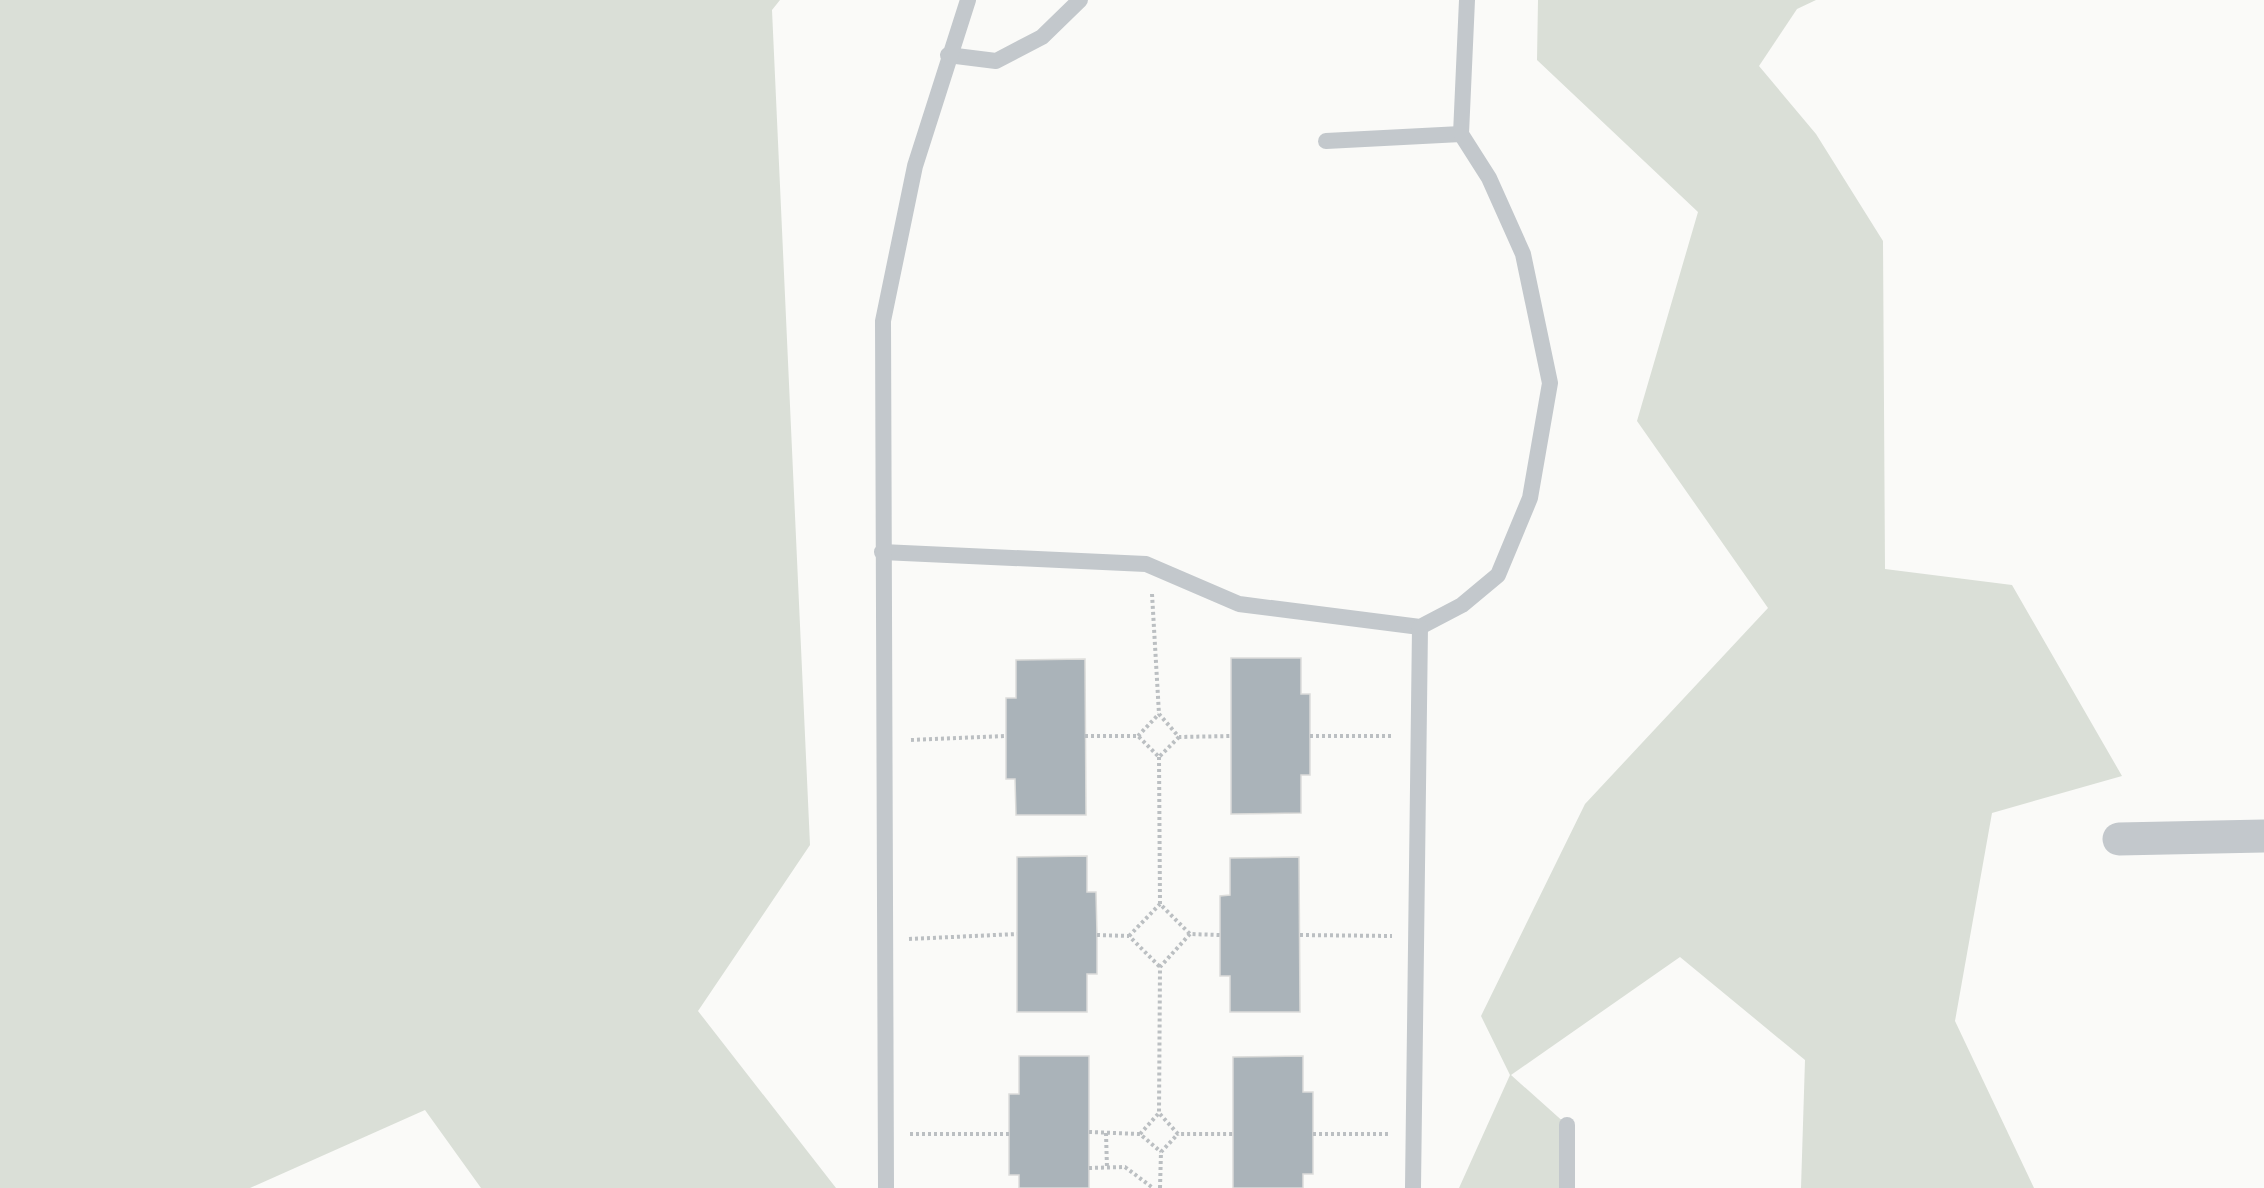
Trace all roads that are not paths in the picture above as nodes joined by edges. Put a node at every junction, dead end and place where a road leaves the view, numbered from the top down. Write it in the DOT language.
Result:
graph roads {
  1 [pos="968,0"];
  2 [pos="1080,0"];
  3 [pos="1467,0"];
  4 [pos="948,55"];
  5 [pos="1461,134"];
  6 [pos="1326,141"];
  7 [pos="882,552"];
  8 [pos="1420,627"];
  9 [pos="2264,836"];
  10 [pos="2119,839"];
  11 [pos="1567,1125"];
  12 [pos="886,1188"];
  13 [pos="1413,1188"];
  14 [pos="1567,1188"];
  1 -- 4 [label="lane"];
  2 -- 4 [label="lane"];
  3 -- 5 [label="lane"];
  4 -- 7 [label="lane"];
  5 -- 6 [label="lane"];
  5 -- 8 [label="lane"];
  7 -- 8 [label="lane"];
  7 -- 12 [label="lane"];
  8 -- 13 [label="lane"];
  9 -- 10 [label="street"];
  11 -- 14 [label="lane"];
}
